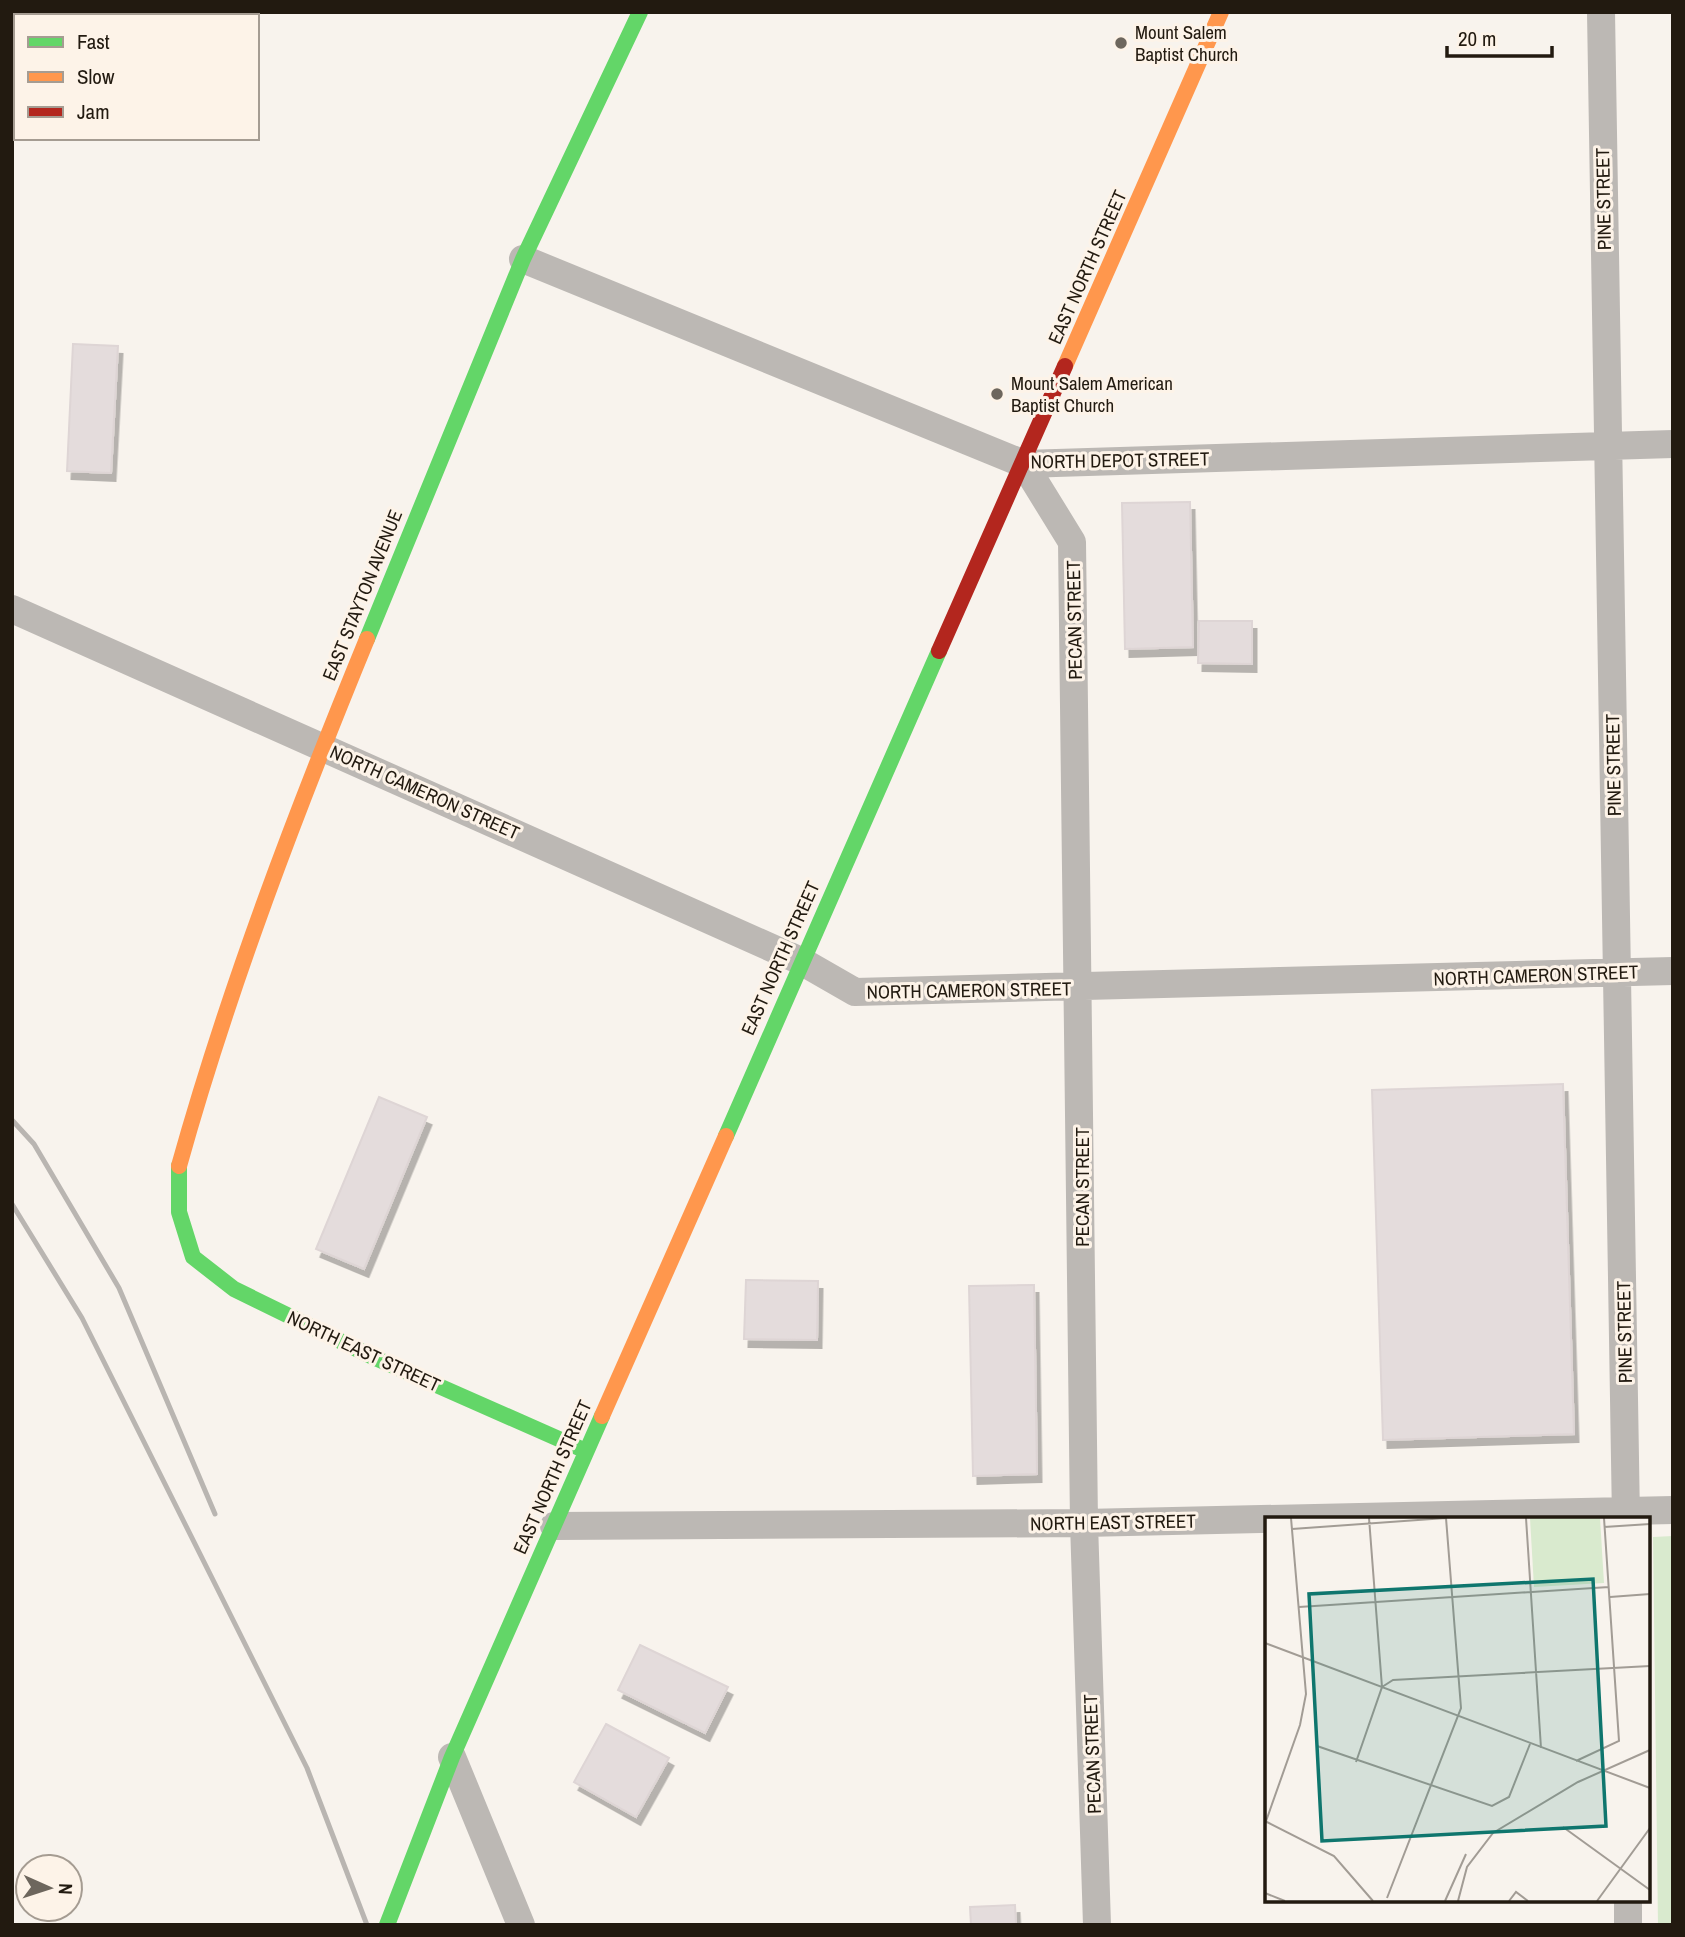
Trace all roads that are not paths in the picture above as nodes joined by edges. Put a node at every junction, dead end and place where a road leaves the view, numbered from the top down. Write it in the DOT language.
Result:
graph roads {
  1 [pos="640,12"];
  2 [pos="1221,12"];
  3 [pos="1601,12"];
  4 [pos="523,259"];
  5 [pos="1673,444"];
  6 [pos="1606,445"];
  7 [pos="1024,464"];
  8 [pos="12,609"];
  9 [pos="323,746"];
  10 [pos="801,961"];
  11 [pos="1673,971"];
  12 [pos="1618,972"];
  13 [pos="1080,988"];
  14 [pos="179,1212"];
  15 [pos="586,1451"];
  16 [pos="1673,1510"];
  17 [pos="1626,1515"];
  18 [pos="1490,1517"];
  19 [pos="1265,1520"];
  20 [pos="1084,1523"];
  21 [pos="554,1526"];
  22 [pos="452,1757"];
  23 [pos="1628,1902"];
  24 [pos="387,1925"];
  25 [pos="520,1925"];
  26 [pos="1097,1925"];
  27 [pos="1628,1925"];
  1 -- 4 [label="street, EAST STAYTON AVENUE"];
  2 -- 7 [label="street, EAST NORTH STREET"];
  3 -- 6 [label="street, PINE STREET"];
  4 -- 7 [label="street, NORTH DEPOT STREET"];
  4 -- 9 [label="street, EAST STAYTON AVENUE"];
  5 -- 6 [label="street, NORTH DEPOT STREET"];
  6 -- 7 [label="street, NORTH DEPOT STREET"];
  6 -- 12 [label="street, PINE STREET"];
  7 -- 10 [label="street, EAST NORTH STREET"];
  7 -- 13 [label="street, PECAN STREET"];
  8 -- 9 [label="street, NORTH CAMERON STREET"];
  9 -- 10 [label="street, NORTH CAMERON STREET"];
  9 -- 14 [label="street, EAST STAYTON AVENUE"];
  10 -- 13 [label="street, NORTH CAMERON STREET"];
  10 -- 15 [label="street, EAST NORTH STREET"];
  11 -- 12 [label="street, NORTH CAMERON STREET"];
  12 -- 13 [label="street, NORTH CAMERON STREET"];
  12 -- 17 [label="street, PINE STREET"];
  13 -- 20 [label="street, PECAN STREET"];
  14 -- 15 [label="street, NORTH EAST STREET"];
  15 -- 21 [label="street, EAST NORTH STREET"];
  16 -- 17 [label="street, NORTH EAST STREET"];
  17 -- 18 [label="street, NORTH EAST STREET"];
  19 -- 20 [label="street, NORTH EAST STREET"];
  20 -- 21 [label="street, NORTH EAST STREET"];
  20 -- 26 [label="street, PECAN STREET"];
  21 -- 22 [label="street, EAST NORTH STREET"];
  22 -- 24 [label="street, EAST NORTH STREET"];
  22 -- 25 [label="street"];
  23 -- 27 [label="street"];
}
